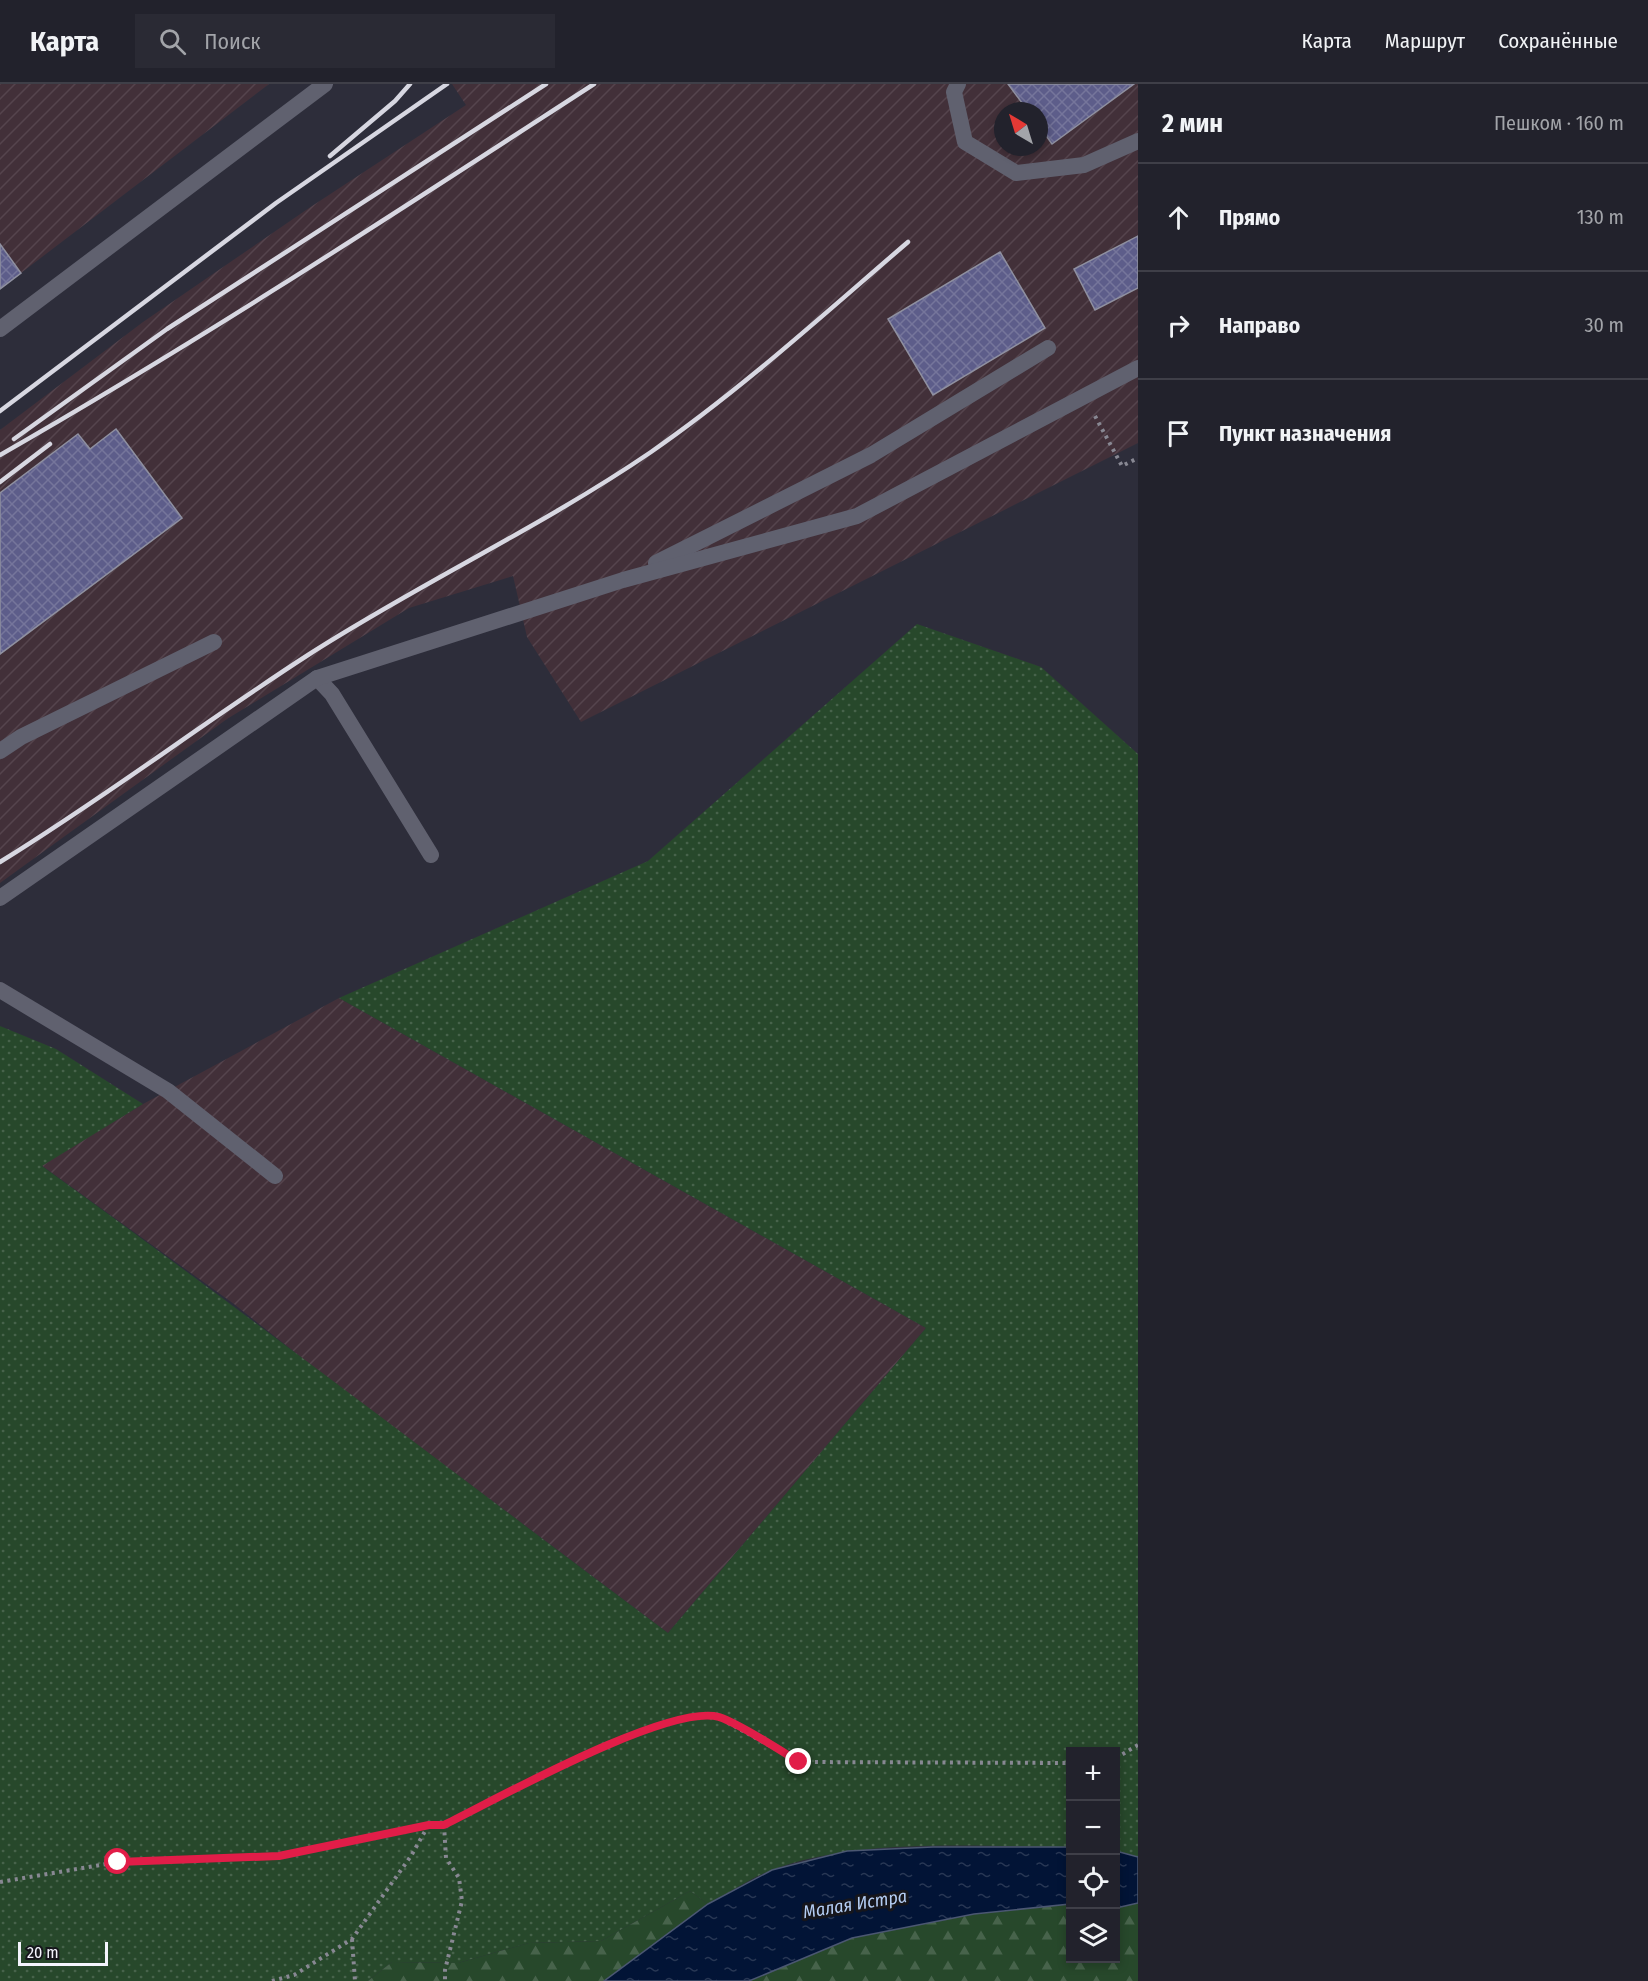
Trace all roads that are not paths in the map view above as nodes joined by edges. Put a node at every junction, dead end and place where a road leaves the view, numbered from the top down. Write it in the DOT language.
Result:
graph roads {
  1 [pos="325,84"];
  2 [pos="958,84"];
  3 [pos="1138,141"];
  4 [pos="0,329"];
  5 [pos="1048,348"];
  6 [pos="1138,368"];
  7 [pos="623,580"];
  8 [pos="214,642"];
  9 [pos="317,678"];
  10 [pos="0,751"];
  11 [pos="431,855"];
  12 [pos="0,898"];
  13 [pos="0,990"];
  14 [pos="275,1176"];
  1 -- 4 [label="lane"];
  2 -- 3 [label="lane"];
  5 -- 7 [label="lane"];
  6 -- 7 [label="lane"];
  7 -- 9 [label="lane"];
  8 -- 10 [label="lane"];
  9 -- 11 [label="lane"];
  9 -- 12 [label="lane"];
  13 -- 14 [label="lane"];
}
